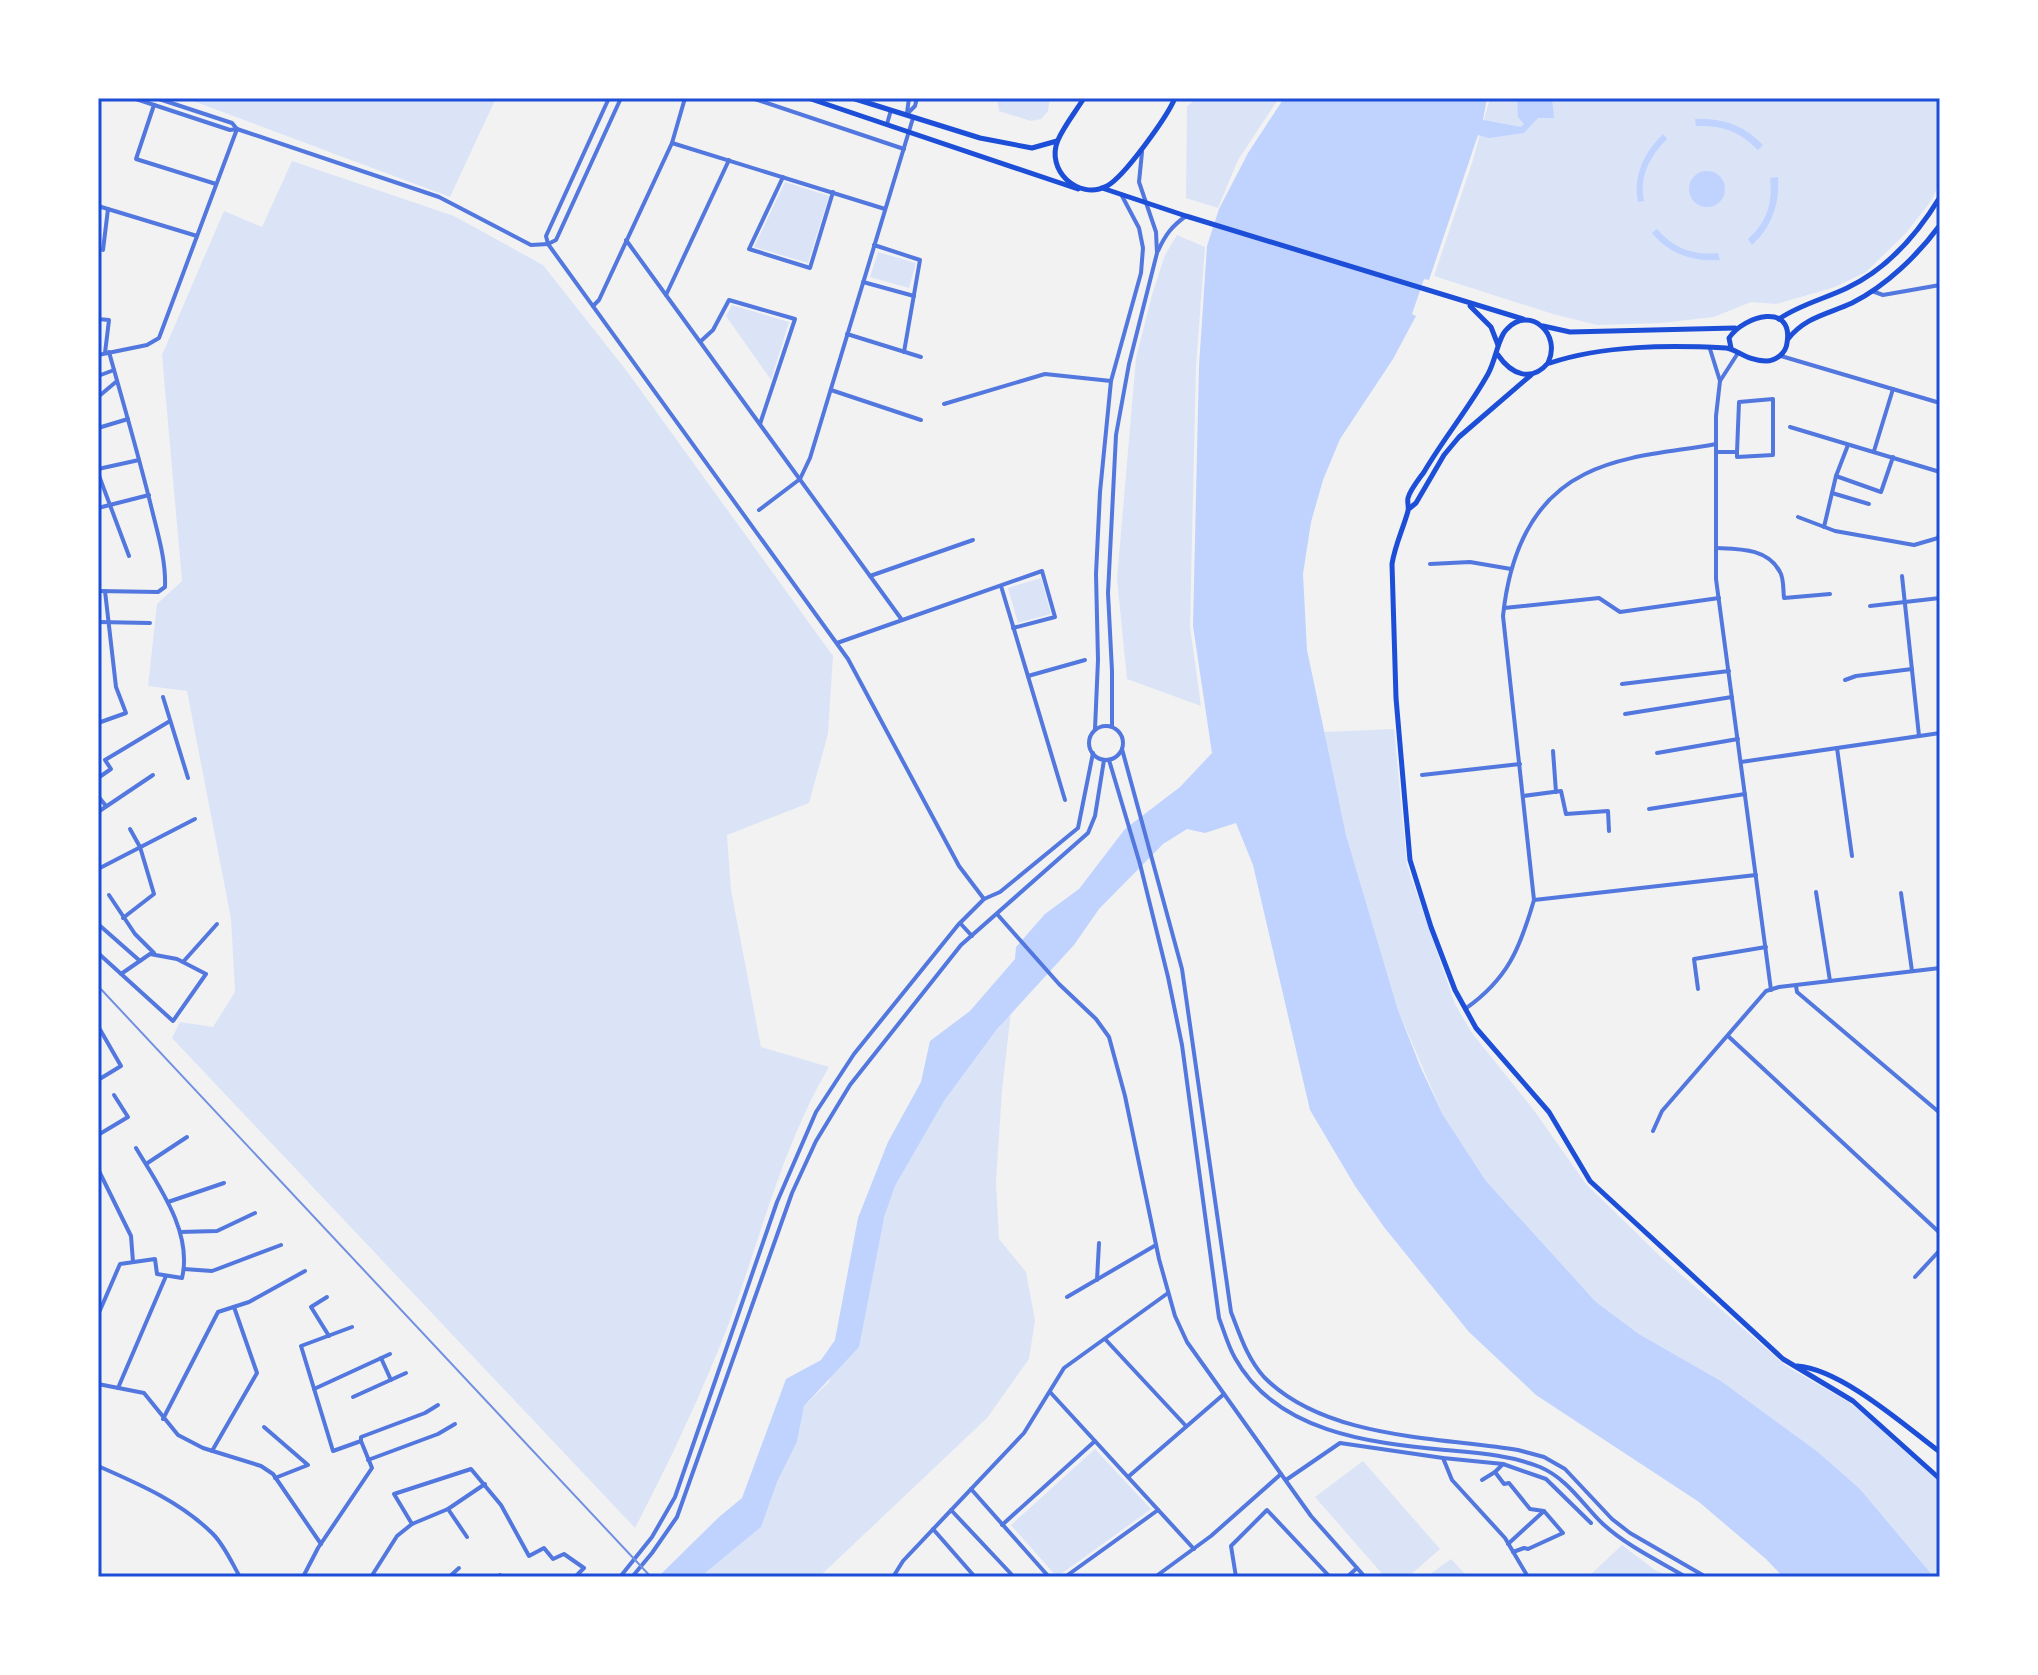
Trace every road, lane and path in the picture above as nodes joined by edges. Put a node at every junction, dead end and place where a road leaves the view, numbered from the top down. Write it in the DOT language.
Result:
graph roads {
  1 [pos="133,98"];
  2 [pos="156,98"];
  3 [pos="609,98"];
  4 [pos="621,98"];
  5 [pos="685,98"];
  6 [pos="752,98"];
  7 [pos="808,98"];
  8 [pos="852,98"];
  9 [pos="909,98"];
  10 [pos="917,98"];
  11 [pos="1084,98"];
  12 [pos="1175,98"];
  13 [pos="154,105"];
  14 [pos="891,110"];
  15 [pos="910,116"];
  16 [pos="887,124"];
  17 [pos="237,129"];
  18 [pos="909,132"];
  19 [pos="1057,141"];
  20 [pos="672,143"];
  21 [pos="1143,145"];
  22 [pos="904,149"];
  23 [pos="729,160"];
  24 [pos="783,177"];
  25 [pos="216,184"];
  26 [pos="1102,188"];
  27 [pos="1078,189"];
  28 [pos="833,192"];
  29 [pos="1121,194"];
  30 [pos="1940,197"];
  31 [pos="1146,202"];
  32 [pos="98,206"];
  33 [pos="108,209"];
  34 [pos="885,209"];
  35 [pos="1186,216"];
  36 [pos="1940,225"];
  37 [pos="197,236"];
  38 [pos="626,240"];
  39 [pos="548,244"];
  40 [pos="874,245"];
  41 [pos="103,250"];
  42 [pos="1157,253"];
  43 [pos="863,282"];
  44 [pos="1940,285"];
  45 [pos="1871,291"];
  46 [pos="666,295"];
  47 [pos="914,296"];
  48 [pos="1466,303"];
  49 [pos="593,306"];
  50 [pos="98,319"];
  51 [pos="1779,319"];
  52 [pos="1531,321"];
  53 [pos="1542,326"];
  54 [pos="1735,328"];
  55 [pos="847,334"];
  56 [pos="1788,339"];
  57 [pos="701,342"];
  58 [pos="1498,346"];
  59 [pos="1731,348"];
  60 [pos="1710,349"];
  61 [pos="904,352"];
  62 [pos="107,353"];
  63 [pos="1738,353"];
  64 [pos="98,355"];
  65 [pos="1498,355"];
  66 [pos="1780,355"];
  67 [pos="921,357"];
  68 [pos="1548,363"];
  69 [pos="114,370"];
  70 [pos="1531,375"];
  71 [pos="98,376"];
  72 [pos="117,381"];
  73 [pos="1111,381"];
  74 [pos="1720,381"];
  75 [pos="1893,389"];
  76 [pos="831,390"];
  77 [pos="98,397"];
  78 [pos="1940,403"];
  79 [pos="944,404"];
  80 [pos="128,419"];
  81 [pos="921,420"];
  82 [pos="760,424"];
  83 [pos="1790,427"];
  84 [pos="98,428"];
  85 [pos="1716,444"];
  86 [pos="1849,444"];
  87 [pos="1874,451"];
  88 [pos="1717,452"];
  89 [pos="1737,452"];
  90 [pos="1893,457"];
  91 [pos="139,460"];
  92 [pos="98,471"];
  93 [pos="1940,472"];
  94 [pos="1836,476"];
  95 [pos="800,479"];
  96 [pos="1832,493"];
  97 [pos="149,495"];
  98 [pos="109,504"];
  99 [pos="1869,504"];
  100 [pos="98,508"];
  101 [pos="1409,508"];
  102 [pos="759,510"];
  103 [pos="1798,517"];
  104 [pos="1824,527"];
  105 [pos="1940,532"];
  106 [pos="973,540"];
  107 [pos="1716,548"];
  108 [pos="129,556"];
  109 [pos="1430,564"];
  110 [pos="1511,569"];
  111 [pos="870,576"];
  112 [pos="1902,576"];
  113 [pos="1001,586"];
  114 [pos="98,591"];
  115 [pos="105,591"];
  116 [pos="1830,594"];
  117 [pos="1719,598"];
  118 [pos="1940,598"];
  119 [pos="1905,604"];
  120 [pos="1870,606"];
  121 [pos="1504,608"];
  122 [pos="902,620"];
  123 [pos="98,622"];
  124 [pos="108,622"];
  125 [pos="150,623"];
  126 [pos="1013,628"];
  127 [pos="837,643"];
  128 [pos="1085,660"];
  129 [pos="1912,669"];
  130 [pos="1729,671"];
  131 [pos="1028,676"];
  132 [pos="1845,680"];
  133 [pos="1622,684"];
  134 [pos="163,697"];
  135 [pos="1732,697"];
  136 [pos="1625,714"];
  137 [pos="170,721"];
  138 [pos="98,723"];
  139 [pos="1112,727"];
  140 [pos="1095,729"];
  141 [pos="1940,733"];
  142 [pos="1919,736"];
  143 [pos="1738,739"];
  144 [pos="1837,748"];
  145 [pos="1122,749"];
  146 [pos="1553,751"];
  147 [pos="1093,753"];
  148 [pos="1657,753"];
  149 [pos="1106,760"];
  150 [pos="1741,762"];
  151 [pos="1520,764"];
  152 [pos="153,775"];
  153 [pos="1422,775"];
  154 [pos="98,778"];
  155 [pos="188,778"];
  156 [pos="1556,792"];
  157 [pos="1745,794"];
  158 [pos="98,796"];
  159 [pos="1523,796"];
  160 [pos="1065,800"];
  161 [pos="106,806"];
  162 [pos="1649,809"];
  163 [pos="98,812"];
  164 [pos="195,819"];
  165 [pos="130,829"];
  166 [pos="1609,831"];
  167 [pos="140,847"];
  168 [pos="1852,856"];
  169 [pos="98,869"];
  170 [pos="1756,875"];
  171 [pos="1009,884"];
  172 [pos="1816,892"];
  173 [pos="1901,893"];
  174 [pos="1017,894"];
  175 [pos="109,895"];
  176 [pos="984,899"];
  177 [pos="1534,900"];
  178 [pos="98,908"];
  179 [pos="98,915"];
  180 [pos="999,916"];
  181 [pos="123,918"];
  182 [pos="960,923"];
  183 [pos="98,924"];
  184 [pos="217,924"];
  185 [pos="972,936"];
  186 [pos="1766,947"];
  187 [pos="98,953"];
  188 [pos="156,954"];
  189 [pos="140,961"];
  190 [pos="183,962"];
  191 [pos="1940,968"];
  192 [pos="1912,971"];
  193 [pos="121,974"];
  194 [pos="1830,981"];
  195 [pos="1795,985"];
  196 [pos="1698,989"];
  197 [pos="1771,990"];
  198 [pos="1465,1009"];
  199 [pos="98,1026"];
  200 [pos="1728,1036"];
  201 [pos="100,1038"];
  202 [pos="98,1080"];
  203 [pos="114,1095"];
  204 [pos="1940,1113"];
  205 [pos="1653,1131"];
  206 [pos="98,1135"];
  207 [pos="187,1137"];
  208 [pos="136,1148"];
  209 [pos="146,1164"];
  210 [pos="98,1169"];
  211 [pos="224,1183"];
  212 [pos="168,1202"];
  213 [pos="255,1213"];
  214 [pos="180,1232"];
  215 [pos="1940,1233"];
  216 [pos="1099,1243"];
  217 [pos="281,1245"];
  218 [pos="1156,1245"];
  219 [pos="1940,1250"];
  220 [pos="133,1262"];
  221 [pos="184,1269"];
  222 [pos="305,1271"];
  223 [pos="166,1275"];
  224 [pos="1915,1277"];
  225 [pos="1097,1280"];
  226 [pos="1168,1293"];
  227 [pos="327,1297"];
  228 [pos="1067,1297"];
  229 [pos="234,1307"];
  230 [pos="98,1315"];
  231 [pos="352,1327"];
  232 [pos="329,1336"];
  233 [pos="1105,1339"];
  234 [pos="390,1354"];
  235 [pos="381,1358"];
  236 [pos="1796,1366"];
  237 [pos="406,1373"];
  238 [pos="391,1380"];
  239 [pos="1840,1380"];
  240 [pos="98,1384"];
  241 [pos="118,1388"];
  242 [pos="314,1389"];
  243 [pos="1834,1389"];
  244 [pos="1050,1392"];
  245 [pos="1224,1394"];
  246 [pos="353,1397"];
  247 [pos="438,1405"];
  248 [pos="163,1419"];
  249 [pos="455,1424"];
  250 [pos="1186,1426"];
  251 [pos="264,1427"];
  252 [pos="361,1441"];
  253 [pos="1095,1441"];
  254 [pos="212,1451"];
  255 [pos="1940,1452"];
  256 [pos="1443,1458"];
  257 [pos="368,1460"];
  258 [pos="1503,1464"];
  259 [pos="98,1466"];
  260 [pos="1495,1472"];
  261 [pos="1281,1474"];
  262 [pos="1128,1477"];
  263 [pos="275,1478"];
  264 [pos="1940,1479"];
  265 [pos="1286,1480"];
  266 [pos="1482,1480"];
  267 [pos="485,1484"];
  268 [pos="971,1489"];
  269 [pos="448,1509"];
  270 [pos="951,1510"];
  271 [pos="1158,1510"];
  272 [pos="1544,1511"];
  273 [pos="1591,1523"];
  274 [pos="412,1524"];
  275 [pos="1002,1525"];
  276 [pos="933,1529"];
  277 [pos="467,1537"];
  278 [pos="321,1544"];
  279 [pos="1508,1544"];
  280 [pos="1194,1549"];
  281 [pos="1513,1552"];
  282 [pos="459,1568"];
  283 [pos="1357,1568"];
  284 [pos="1163,1571"];
  285 [pos="240,1577"];
  286 [pos="303,1577"];
  287 [pos="371,1577"];
  288 [pos="449,1577"];
  289 [pos="575,1577"];
  290 [pos="620,1577"];
  291 [pos="632,1577"];
  292 [pos="893,1577"];
  293 [pos="975,1577"];
  294 [pos="1014,1577"];
  295 [pos="1049,1577"];
  296 [pos="1065,1577"];
  297 [pos="1155,1577"];
  298 [pos="1168,1577"];
  299 [pos="1236,1577"];
  300 [pos="1330,1577"];
  301 [pos="1347,1577"];
  302 [pos="1365,1577"];
  303 [pos="1528,1577"];
  304 [pos="1686,1577"];
  305 [pos="1706,1577"];
  1 -- 13 [label="street"];
  2 -- 17 [label="street"];
  3 -- 39 [label="street"];
  4 -- 39 [label="street"];
  5 -- 20 [label="street"];
  6 -- 22 [label="street"];
  7 -- 16 [label="main road"];
  8 -- 14 [label="main road"];
  9 -- 15 [label="street"];
  10 -- 15 [label="street"];
  11 -- 19 [label="main road"];
  12 -- 21 [label="main road"];
  13 -- 17 [label="street"];
  13 -- 25 [label="street"];
  14 -- 15 [label="main road"];
  14 -- 16 [label="street"];
  15 -- 18 [label="street"];
  15 -- 19 [label="main road"];
  16 -- 18 [label="main road"];
  17 -- 25 [label="street"];
  17 -- 39 [label="street"];
  18 -- 22 [label="street"];
  18 -- 27 [label="main road"];
  19 -- 27 [label="main road"];
  20 -- 23 [label="street"];
  20 -- 38 [label="street"];
  21 -- 26 [label="main road"];
  21 -- 31 [label="street"];
  22 -- 34 [label="street"];
  23 -- 24 [label="street"];
  23 -- 46 [label="street"];
  24 -- 28 [label="street"];
  24 -- 28 [label="street"];
  25 -- 37 [label="street"];
  26 -- 27 [label="main road"];
  26 -- 29 [label="main road"];
  28 -- 34 [label="street"];
  29 -- 31 [label="main road"];
  29 -- 73 [label="street"];
  30 -- 51 [label="main road"];
  31 -- 35 [label="main road"];
  31 -- 42 [label="street"];
  32 -- 33 [label="street"];
  33 -- 37 [label="street"];
  33 -- 41 [label="street"];
  34 -- 40 [label="street"];
  35 -- 42 [label="street"];
  35 -- 48 [label="main road"];
  36 -- 45 [label="main road"];
  37 -- 62 [label="street"];
  38 -- 46 [label="street"];
  38 -- 49 [label="street"];
  39 -- 49 [label="street"];
  40 -- 43 [label="street"];
  40 -- 47 [label="street"];
  42 -- 139 [label="street"];
  43 -- 47 [label="street"];
  43 -- 55 [label="street"];
  44 -- 45 [label="street"];
  45 -- 56 [label="main road"];
  46 -- 57 [label="street"];
  47 -- 61 [label="street"];
  48 -- 52 [label="main road"];
  48 -- 58 [label="main road"];
  49 -- 127 [label="street"];
  50 -- 62 [label="street"];
  51 -- 54 [label="main road"];
  51 -- 56 [label="main road"];
  52 -- 53 [label="main road"];
  52 -- 58 [label="main road"];
  53 -- 54 [label="main road"];
  53 -- 68 [label="main road"];
  54 -- 59 [label="main road"];
  55 -- 61 [label="street"];
  55 -- 76 [label="street"];
  56 -- 66 [label="main road"];
  57 -- 82 [label="street"];
  57 -- 82 [label="street"];
  58 -- 65 [label="main road"];
  59 -- 60 [label="main road"];
  59 -- 63 [label="main road"];
  60 -- 68 [label="main road"];
  60 -- 74 [label="street"];
  61 -- 67 [label="street"];
  62 -- 64 [label="street"];
  62 -- 69 [label="street"];
  63 -- 66 [label="main road"];
  63 -- 74 [label="street"];
  65 -- 70 [label="main road"];
  65 -- 101 [label="main road"];
  66 -- 75 [label="street"];
  68 -- 70 [label="main road"];
  69 -- 71 [label="street"];
  69 -- 72 [label="street"];
  70 -- 101 [label="main road"];
  72 -- 77 [label="street"];
  72 -- 80 [label="street"];
  73 -- 79 [label="street"];
  73 -- 140 [label="street"];
  74 -- 85 [label="street"];
  75 -- 78 [label="street"];
  75 -- 87 [label="street"];
  76 -- 81 [label="street"];
  76 -- 95 [label="street"];
  80 -- 84 [label="street"];
  80 -- 91 [label="street"];
  82 -- 95 [label="street"];
  83 -- 86 [label="street"];
  85 -- 88 [label="street"];
  85 -- 110 [label="street"];
  86 -- 87 [label="street"];
  86 -- 94 [label="street"];
  87 -- 90 [label="street"];
  88 -- 89 [label="street"];
  88 -- 107 [label="street"];
  89 -- 89 [label="street"];
  90 -- 93 [label="street"];
  90 -- 94 [label="street"];
  91 -- 92 [label="street"];
  91 -- 97 [label="street"];
  92 -- 98 [label="street"];
  94 -- 96 [label="street"];
  95 -- 102 [label="street"];
  95 -- 111 [label="street"];
  96 -- 99 [label="street"];
  96 -- 104 [label="street"];
  97 -- 98 [label="street"];
  97 -- 115 [label="street"];
  98 -- 100 [label="street"];
  98 -- 108 [label="street"];
  101 -- 198 [label="main road"];
  103 -- 104 [label="street"];
  104 -- 105 [label="street"];
  106 -- 111 [label="street"];
  107 -- 116 [label="street"];
  107 -- 117 [label="street"];
  109 -- 110 [label="street"];
  110 -- 121 [label="street"];
  111 -- 122 [label="street"];
  112 -- 119 [label="street"];
  113 -- 122 [label="street"];
  113 -- 126 [label="street"];
  113 -- 126 [label="street"];
  114 -- 115 [label="street"];
  115 -- 124 [label="street"];
  117 -- 121 [label="street"];
  117 -- 130 [label="street"];
  118 -- 119 [label="street"];
  119 -- 120 [label="street"];
  119 -- 129 [label="street"];
  121 -- 151 [label="street"];
  122 -- 127 [label="street"];
  123 -- 124 [label="street"];
  124 -- 125 [label="street"];
  124 -- 138 [label="street"];
  126 -- 131 [label="street"];
  127 -- 176 [label="street"];
  128 -- 131 [label="street"];
  129 -- 132 [label="street"];
  129 -- 142 [label="street"];
  130 -- 133 [label="street"];
  130 -- 135 [label="street"];
  131 -- 160 [label="street"];
  134 -- 137 [label="street"];
  135 -- 136 [label="street"];
  135 -- 143 [label="street"];
  137 -- 154 [label="street"];
  137 -- 155 [label="street"];
  139 -- 140 [label="street"];
  139 -- 145 [label="street"];
  140 -- 147 [label="street"];
  141 -- 142 [label="street"];
  142 -- 144 [label="street"];
  143 -- 148 [label="street"];
  143 -- 150 [label="street"];
  144 -- 150 [label="street"];
  144 -- 168 [label="street"];
  145 -- 149 [label="street"];
  145 -- 305 [label="street"];
  146 -- 156 [label="street"];
  147 -- 149 [label="street"];
  147 -- 171 [label="street"];
  149 -- 174 [label="street"];
  149 -- 304 [label="street"];
  150 -- 157 [label="street"];
  151 -- 153 [label="street"];
  151 -- 159 [label="street"];
  152 -- 161 [label="street"];
  156 -- 159 [label="street"];
  156 -- 166 [label="street"];
  157 -- 162 [label="street"];
  157 -- 170 [label="street"];
  158 -- 161 [label="street"];
  159 -- 177 [label="street"];
  161 -- 163 [label="street"];
  164 -- 167 [label="street"];
  165 -- 167 [label="street"];
  167 -- 169 [label="street"];
  167 -- 181 [label="street"];
  170 -- 177 [label="street"];
  170 -- 186 [label="street"];
  171 -- 174 [label="street"];
  171 -- 176 [label="street"];
  172 -- 194 [label="street"];
  173 -- 192 [label="street"];
  174 -- 180 [label="street"];
  175 -- 181 [label="street"];
  176 -- 182 [label="street"];
  177 -- 198 [label="street"];
  178 -- 179 [label="street"];
  180 -- 185 [label="street"];
  180 -- 218 [label="street"];
  181 -- 188 [label="street"];
  182 -- 185 [label="street"];
  182 -- 290 [label="street"];
  183 -- 189 [label="street"];
  184 -- 190 [label="street"];
  185 -- 291 [label="street"];
  186 -- 196 [label="street"];
  186 -- 197 [label="street"];
  187 -- 193 [label="street"];
  188 -- 189 [label="street"];
  188 -- 190 [label="street"];
  189 -- 193 [label="street"];
  190 -- 193 [label="street"];
  191 -- 192 [label="street"];
  192 -- 194 [label="street"];
  194 -- 195 [label="street"];
  195 -- 197 [label="street"];
  195 -- 204 [label="street"];
  197 -- 200 [label="street"];
  198 -- 236 [label="main road"];
  199 -- 201 [label="street"];
  200 -- 205 [label="street"];
  200 -- 215 [label="street"];
  201 -- 202 [label="street"];
  203 -- 206 [label="street"];
  207 -- 209 [label="street"];
  208 -- 209 [label="street"];
  209 -- 212 [label="street"];
  210 -- 220 [label="street"];
  211 -- 212 [label="street"];
  212 -- 214 [label="street"];
  213 -- 214 [label="street"];
  214 -- 221 [label="street"];
  216 -- 225 [label="street"];
  217 -- 221 [label="street"];
  218 -- 225 [label="street"];
  218 -- 226 [label="street"];
  219 -- 224 [label="street"];
  220 -- 223 [label="street"];
  220 -- 230 [label="street"];
  221 -- 223 [label="street"];
  222 -- 229 [label="street"];
  223 -- 241 [label="street"];
  225 -- 228 [label="street"];
  226 -- 233 [label="street"];
  226 -- 245 [label="street"];
  227 -- 232 [label="street"];
  229 -- 248 [label="street"];
  229 -- 254 [label="street"];
  231 -- 232 [label="street"];
  232 -- 242 [label="street"];
  233 -- 244 [label="street"];
  233 -- 250 [label="street"];
  234 -- 235 [label="street"];
  235 -- 238 [label="street"];
  235 -- 242 [label="street"];
  236 -- 239 [label="main road"];
  236 -- 243 [label="main road"];
  237 -- 238 [label="street"];
  238 -- 246 [label="street"];
  239 -- 243 [label="main road"];
  239 -- 255 [label="main road"];
  240 -- 241 [label="street"];
  241 -- 248 [label="street"];
  242 -- 252 [label="street"];
  243 -- 264 [label="main road"];
  244 -- 253 [label="street"];
  244 -- 268 [label="street"];
  245 -- 250 [label="street"];
  245 -- 261 [label="street"];
  247 -- 252 [label="street"];
  248 -- 254 [label="street"];
  249 -- 257 [label="street"];
  250 -- 262 [label="street"];
  251 -- 263 [label="street"];
  252 -- 257 [label="street"];
  253 -- 262 [label="street"];
  253 -- 275 [label="street"];
  254 -- 263 [label="street"];
  256 -- 258 [label="street"];
  256 -- 265 [label="street"];
  256 -- 279 [label="street"];
  257 -- 278 [label="street"];
  258 -- 260 [label="street"];
  258 -- 273 [label="street"];
  259 -- 285 [label="street"];
  260 -- 266 [label="street"];
  260 -- 272 [label="street"];
  261 -- 265 [label="street"];
  261 -- 280 [label="street"];
  262 -- 271 [label="street"];
  263 -- 278 [label="street"];
  265 -- 283 [label="street"];
  267 -- 269 [label="street"];
  267 -- 274 [label="street"];
  267 -- 289 [label="street"];
  268 -- 270 [label="street"];
  268 -- 275 [label="street"];
  269 -- 274 [label="street"];
  269 -- 277 [label="street"];
  270 -- 276 [label="street"];
  270 -- 294 [label="street"];
  271 -- 280 [label="street"];
  271 -- 296 [label="street"];
  272 -- 279 [label="street"];
  272 -- 281 [label="street"];
  274 -- 287 [label="street"];
  275 -- 295 [label="street"];
  276 -- 292 [label="street"];
  276 -- 293 [label="street"];
  278 -- 286 [label="street"];
  279 -- 281 [label="street"];
  280 -- 284 [label="street"];
  281 -- 303 [label="street"];
  282 -- 288 [label="street"];
  283 -- 301 [label="street"];
  283 -- 302 [label="street"];
  284 -- 297 [label="street"];
  284 -- 298 [label="street"];
  299 -- 300 [label="street"];
}
